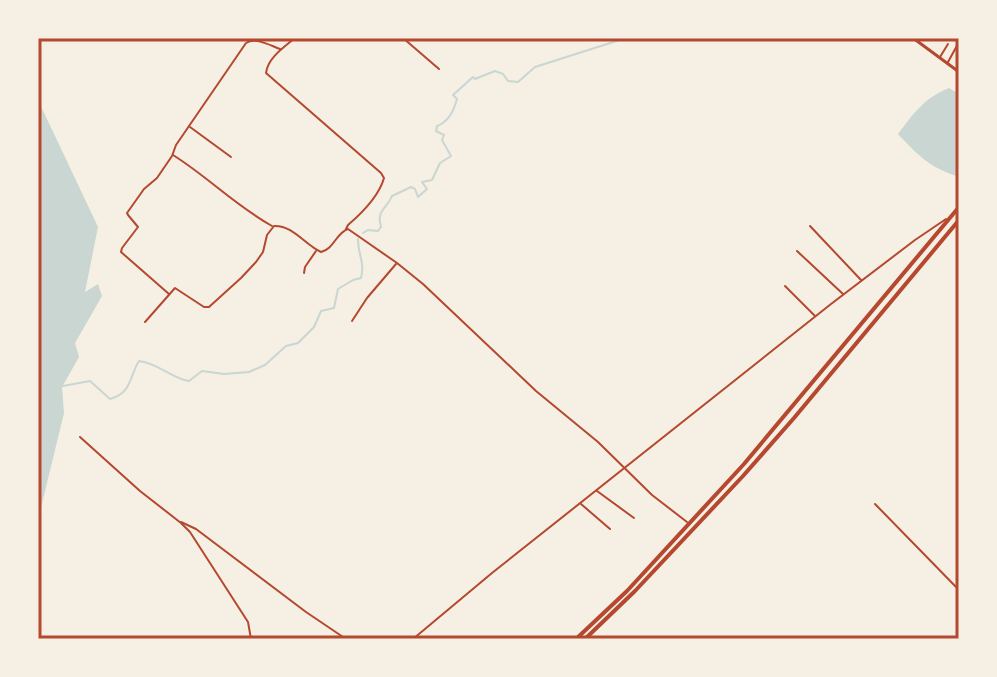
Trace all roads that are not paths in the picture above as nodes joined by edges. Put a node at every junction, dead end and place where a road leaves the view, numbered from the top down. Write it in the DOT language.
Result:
graph roads {
  1 [pos="295,38"];
  2 [pos="403,38"];
  3 [pos="913,38"];
  4 [pos="959,42"];
  5 [pos="948,44"];
  6 [pos="280,49"];
  7 [pos="939,58"];
  8 [pos="947,63"];
  9 [pos="439,69"];
  10 [pos="959,72"];
  11 [pos="189,126"];
  12 [pos="172,155"];
  13 [pos="231,157"];
  14 [pos="959,207"];
  15 [pos="953,215"];
  16 [pos="959,220"];
  17 [pos="810,226"];
  18 [pos="273,227"];
  19 [pos="346,229"];
  20 [pos="316,250"];
  21 [pos="797,251"];
  22 [pos="397,263"];
  23 [pos="304,273"];
  24 [pos="862,281"];
  25 [pos="785,286"];
  26 [pos="169,294"];
  27 [pos="844,295"];
  28 [pos="816,317"];
  29 [pos="352,321"];
  30 [pos="145,322"];
  31 [pos="80,437"];
  32 [pos="624,469"];
  33 [pos="596,490"];
  34 [pos="580,503"];
  35 [pos="875,504"];
  36 [pos="634,518"];
  37 [pos="177,519"];
  38 [pos="689,524"];
  39 [pos="610,529"];
  40 [pos="959,590"];
  41 [pos="251,639"];
  42 [pos="346,639"];
  43 [pos="413,639"];
  44 [pos="576,639"];
  45 [pos="585,639"];
  1 -- 6 [label="street"];
  2 -- 9 [label="street"];
  3 -- 7 [label="main road"];
  4 -- 8 [label="street"];
  5 -- 7 [label="street"];
  6 -- 11 [label="street"];
  6 -- 19 [label="street"];
  7 -- 8 [label="main road"];
  8 -- 10 [label="main road"];
  11 -- 12 [label="street"];
  11 -- 13 [label="street"];
  12 -- 18 [label="street"];
  12 -- 26 [label="street"];
  14 -- 15 [label="highway"];
  15 -- 24 [label="street"];
  15 -- 38 [label="highway"];
  16 -- 45 [label="highway"];
  17 -- 24 [label="street"];
  18 -- 20 [label="street"];
  18 -- 26 [label="street"];
  19 -- 20 [label="street"];
  19 -- 22 [label="street"];
  20 -- 23 [label="street"];
  21 -- 27 [label="street"];
  22 -- 29 [label="street"];
  22 -- 32 [label="street"];
  24 -- 27 [label="street"];
  25 -- 28 [label="street"];
  26 -- 30 [label="street"];
  27 -- 28 [label="street"];
  28 -- 32 [label="street"];
  31 -- 37 [label="street"];
  32 -- 33 [label="street"];
  32 -- 38 [label="street"];
  33 -- 34 [label="street"];
  33 -- 36 [label="street"];
  34 -- 39 [label="street"];
  34 -- 43 [label="street"];
  35 -- 40 [label="street"];
  37 -- 41 [label="street"];
  37 -- 42 [label="street"];
  38 -- 44 [label="highway"];
}
